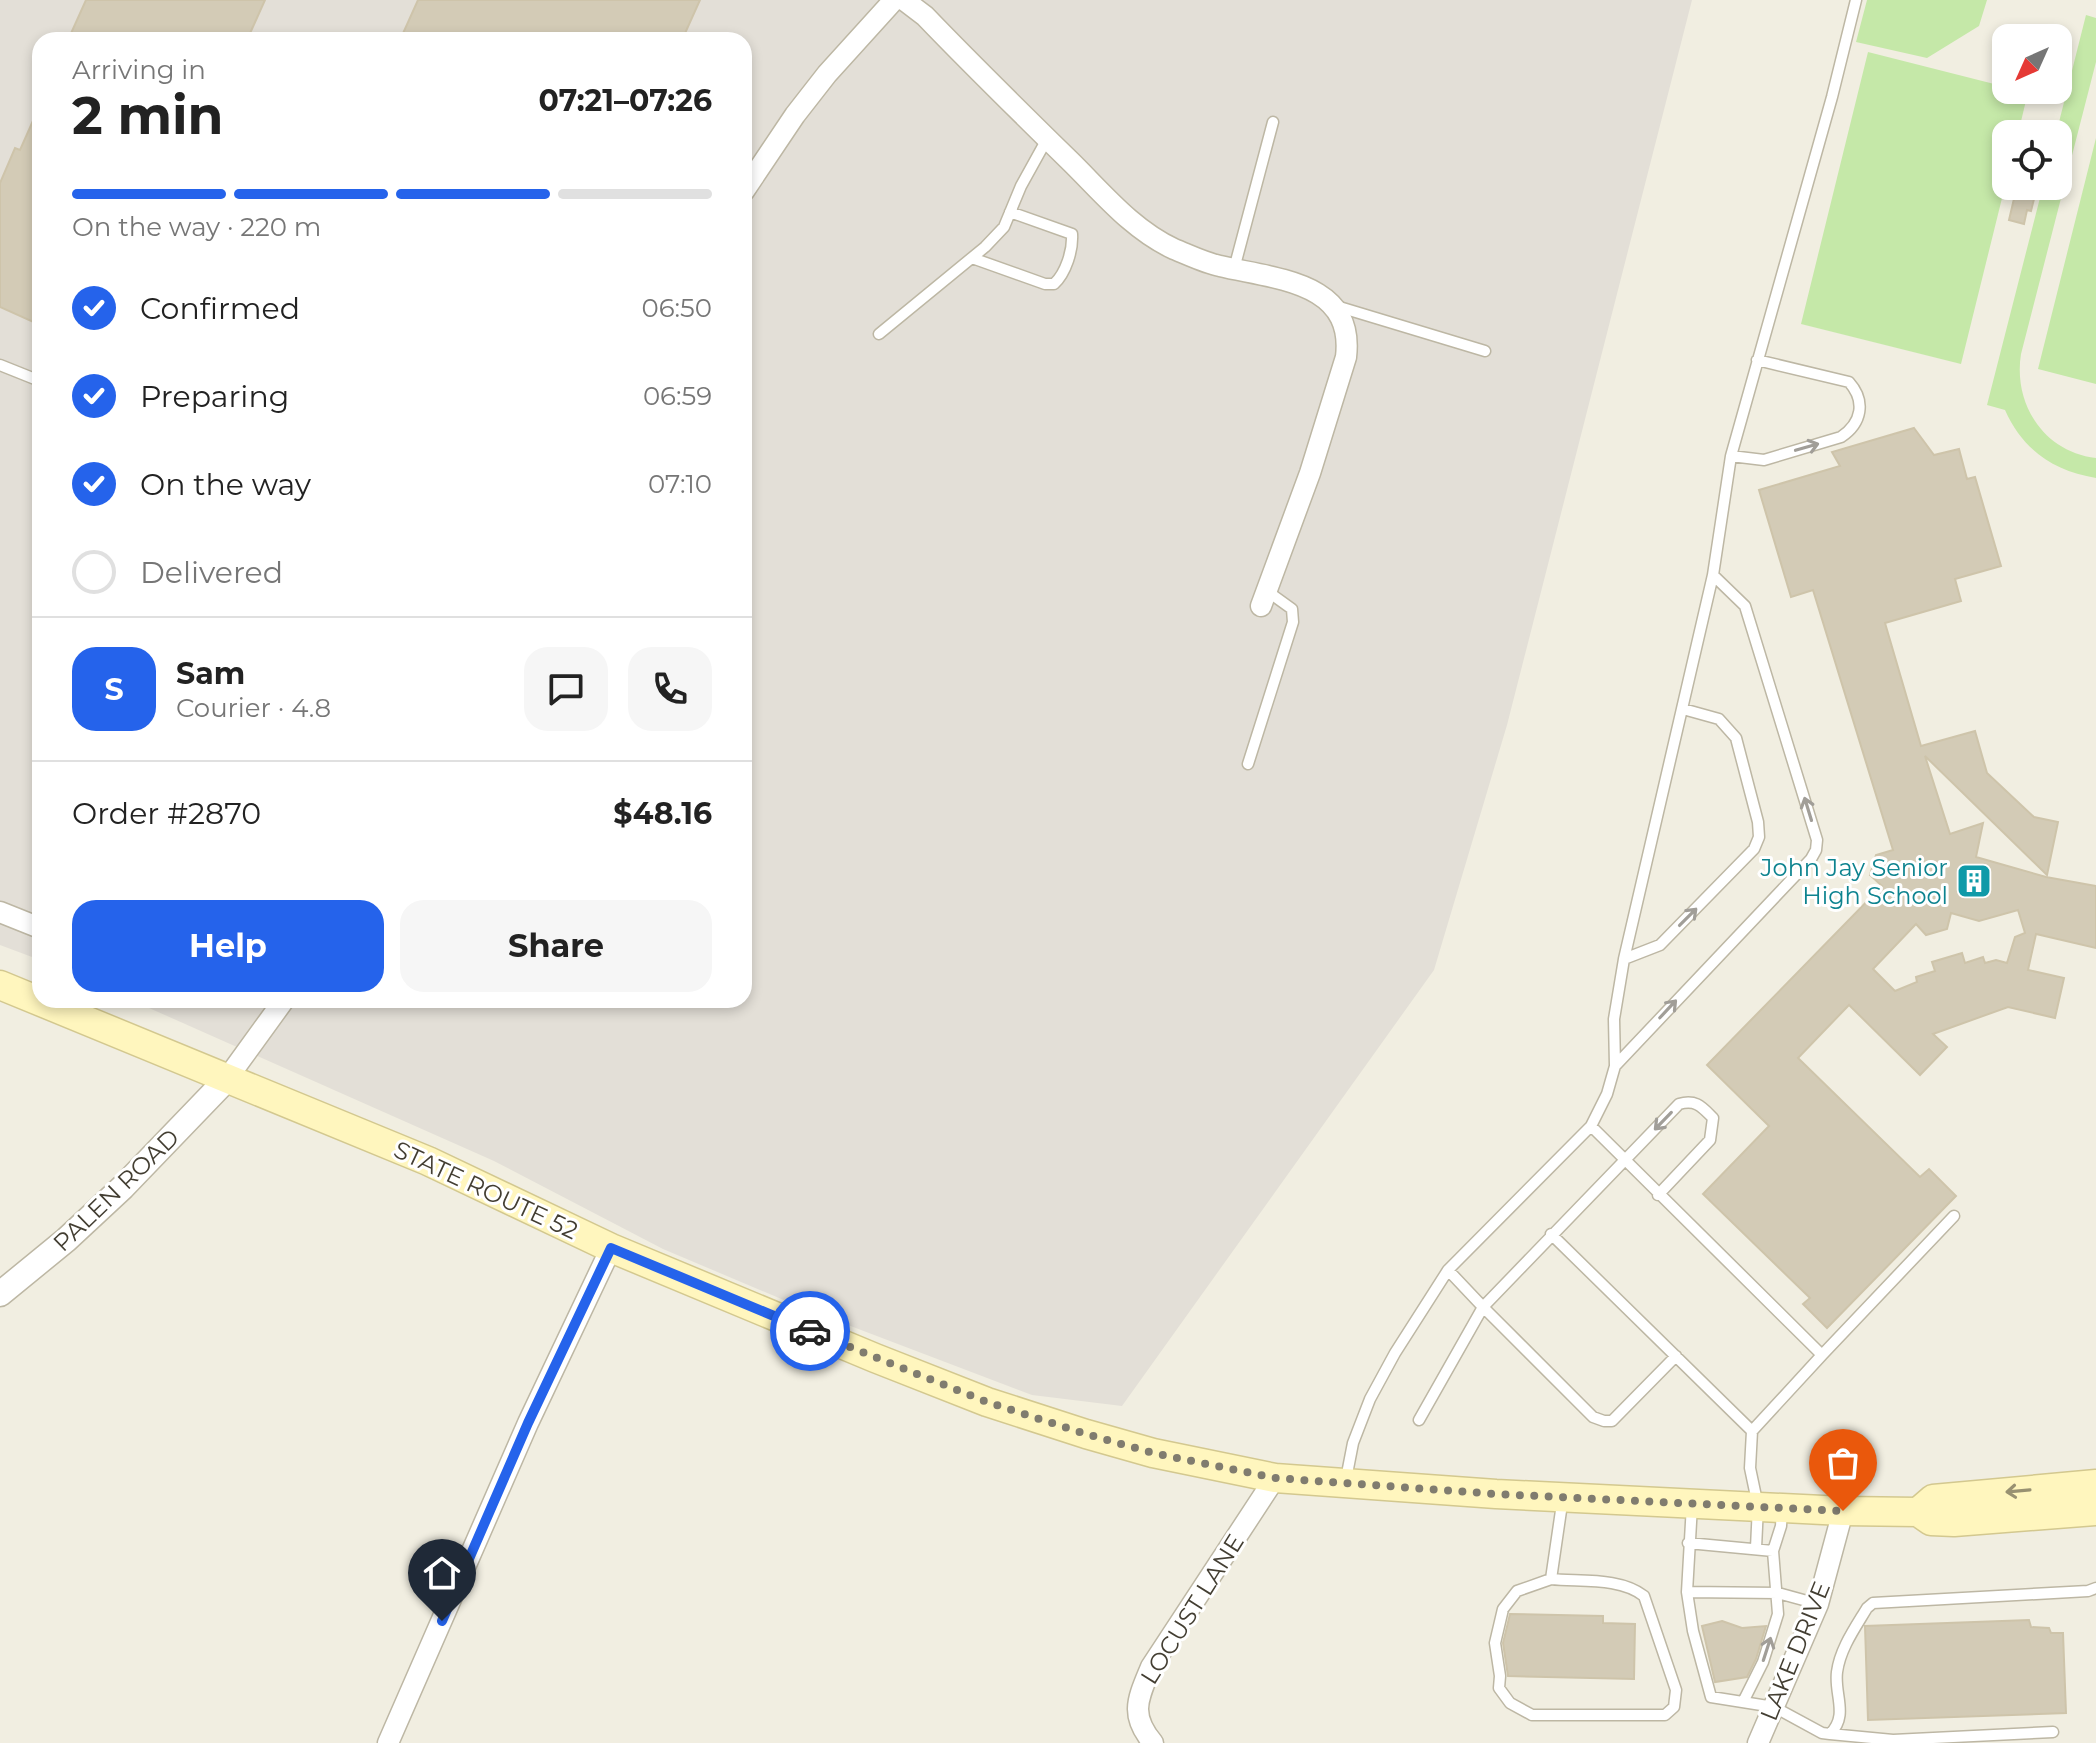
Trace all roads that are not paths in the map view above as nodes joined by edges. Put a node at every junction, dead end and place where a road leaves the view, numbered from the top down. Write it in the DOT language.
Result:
graph roads {
  1 [pos="894,0"];
  2 [pos="904,0"];
  3 [pos="1856,0"];
  4 [pos="1273,122"];
  5 [pos="1047,139"];
  6 [pos="752,179"];
  7 [pos="1010,212"];
  8 [pos="972,258"];
  9 [pos="1234,269"];
  10 [pos="1334,305"];
  11 [pos="879,334"];
  12 [pos="1485,351"];
  13 [pos="1757,360"];
  14 [pos="0,365"];
  15 [pos="32,378"];
  16 [pos="1731,456"];
  17 [pos="1713,575"];
  18 [pos="1264,599"];
  19 [pos="1683,709"];
  20 [pos="1248,764"];
  21 [pos="0,912"];
  22 [pos="32,925"];
  23 [pos="1624,959"];
  24 [pos="0,985"];
  25 [pos="32,998"];
  26 [pos="55,1008"];
  27 [pos="278,1008"];
  28 [pos="1615,1066"];
  29 [pos="226,1080"];
  30 [pos="1591,1126"];
  31 [pos="1624,1161"];
  32 [pos="1658,1195"];
  33 [pos="1954,1216"];
  34 [pos="1551,1234"];
  35 [pos="611,1248"];
  36 [pos="1448,1270"];
  37 [pos="0,1294"];
  38 [pos="1483,1307"];
  39 [pos="1822,1355"];
  40 [pos="1676,1356"];
  41 [pos="1419,1420"];
  42 [pos="1752,1431"];
  43 [pos="1275,1478"];
  44 [pos="1345,1483"];
  45 [pos="2096,1484"];
  46 [pos="1564,1495"];
  47 [pos="1692,1502"];
  48 [pos="1770,1507"];
  49 [pos="1843,1511"];
  50 [pos="2096,1511"];
  51 [pos="1918,1512"];
  52 [pos="1688,1543"];
  53 [pos="1756,1548"];
  54 [pos="1773,1551"];
  55 [pos="1551,1579"];
  56 [pos="2096,1588"];
  57 [pos="1687,1592"];
  58 [pos="1778,1593"];
  59 [pos="1818,1604"];
  60 [pos="1743,1702"];
  61 [pos="1774,1707"];
  62 [pos="2053,1732"];
  63 [pos="1830,1734"];
  64 [pos="388,1743"];
  65 [pos="1153,1743"];
  66 [pos="1758,1743"];
  1 -- 6 [label="street"];
  2 -- 5 [label="street"];
  3 -- 13 [label="lane"];
  4 -- 9 [label="lane"];
  5 -- 7 [label="lane"];
  5 -- 9 [label="street"];
  7 -- 8 [label="lane"];
  7 -- 8 [label="lane"];
  8 -- 11 [label="lane"];
  9 -- 10 [label="street"];
  10 -- 12 [label="lane"];
  10 -- 18 [label="street"];
  13 -- 16 [label="lane"];
  16 -- 13 [label="lane, one-way"];
  14 -- 15 [label="lane"];
  16 -- 17 [label="lane"];
  17 -- 19 [label="lane"];
  28 -- 17 [label="lane, one-way"];
  18 -- 20 [label="lane"];
  19 -- 23 [label="lane"];
  23 -- 19 [label="lane, one-way"];
  21 -- 22 [label="street"];
  23 -- 28 [label="lane"];
  24 -- 25 [label="main road, STATE ROUTE 52"];
  26 -- 29 [label="main road, STATE ROUTE 52"];
  27 -- 29 [label="street"];
  28 -- 30 [label="lane"];
  29 -- 35 [label="main road, STATE ROUTE 52"];
  29 -- 37 [label="street, PALEN ROAD"];
  30 -- 31 [label="lane"];
  30 -- 36 [label="lane"];
  31 -- 32 [label="lane"];
  32 -- 31 [label="lane, one-way"];
  31 -- 34 [label="lane"];
  32 -- 39 [label="lane"];
  33 -- 39 [label="lane"];
  34 -- 38 [label="lane"];
  34 -- 40 [label="lane"];
  35 -- 43 [label="main road, STATE ROUTE 52"];
  35 -- 64 [label="street"];
  36 -- 38 [label="lane"];
  36 -- 44 [label="lane"];
  38 -- 40 [label="lane"];
  38 -- 41 [label="lane"];
  39 -- 42 [label="lane"];
  40 -- 42 [label="lane"];
  42 -- 48 [label="lane"];
  43 -- 44 [label="main road, STATE ROUTE 52"];
  43 -- 65 [label="street, LOCUST LANE"];
  44 -- 46 [label="main road, STATE ROUTE 52"];
  45 -- 51 [label="main road, STATE ROUTE 52, one-way"];
  46 -- 47 [label="main road, STATE ROUTE 52"];
  46 -- 55 [label="lane"];
  47 -- 48 [label="main road, STATE ROUTE 52"];
  47 -- 52 [label="lane"];
  48 -- 49 [label="main road, STATE ROUTE 52"];
  48 -- 53 [label="lane"];
  48 -- 54 [label="lane"];
  49 -- 51 [label="main road, STATE ROUTE 52"];
  49 -- 59 [label="street, LAKE DRIVE"];
  50 -- 51 [label="main road, STATE ROUTE 52"];
  52 -- 53 [label="lane"];
  52 -- 57 [label="lane"];
  53 -- 54 [label="lane"];
  54 -- 58 [label="lane"];
  55 -- 55 [label="lane"];
  56 -- 63 [label="lane"];
  57 -- 58 [label="lane"];
  57 -- 60 [label="lane"];
  58 -- 59 [label="lane"];
  60 -- 58 [label="lane, one-way"];
  59 -- 61 [label="street, LAKE DRIVE"];
  60 -- 61 [label="lane"];
  61 -- 63 [label="lane"];
  61 -- 66 [label="street, LAKE DRIVE"];
  62 -- 63 [label="lane"];
}
